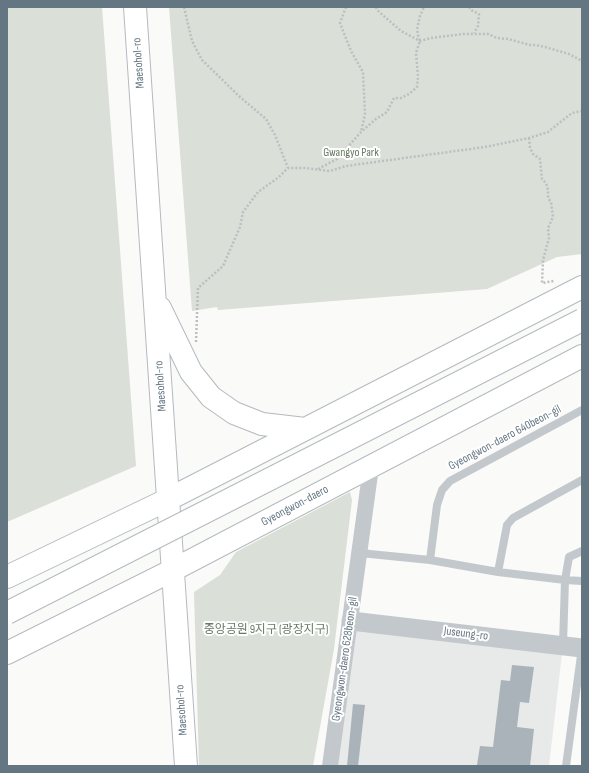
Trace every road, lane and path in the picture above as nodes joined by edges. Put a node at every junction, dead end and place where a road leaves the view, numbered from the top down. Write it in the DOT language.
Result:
graph roads {
  1 [pos="135,7"];
  2 [pos="184,7"];
  3 [pos="346,7"];
  4 [pos="376,7"];
  5 [pos="424,7"];
  6 [pos="469,7"];
  7 [pos="474,34"];
  8 [pos="420,41"];
  9 [pos="582,61"];
  10 [pos="582,111"];
  11 [pos="361,132"];
  12 [pos="529,138"];
  13 [pos="288,168"];
  14 [pos="318,170"];
  15 [pos="555,280"];
  16 [pos="582,287"];
  17 [pos="155,298"];
  18 [pos="582,320"];
  19 [pos="196,345"];
  20 [pos="582,356"];
  21 [pos="582,410"];
  22 [pos="305,429"];
  23 [pos="371,467"];
  24 [pos="582,480"];
  25 [pos="169,499"];
  26 [pos="582,551"];
  27 [pos="360,553"];
  28 [pos="430,560"];
  29 [pos="173,570"];
  30 [pos="498,572"];
  31 [pos="7,577"];
  32 [pos="565,580"];
  33 [pos="582,581"];
  34 [pos="7,613"];
  35 [pos="351,621"];
  36 [pos="563,645"];
  37 [pos="582,648"];
  38 [pos="7,653"];
  39 [pos="580,672"];
  40 [pos="186,766"];
  41 [pos="330,766"];
  42 [pos="566,766"];
  1 -- 17 [label="main road, Maesohol-ro"];
  2 -- 13 [label="path"];
  3 -- 11 [label="path"];
  4 -- 8 [label="path"];
  5 -- 8 [label="path"];
  6 -- 7 [label="path"];
  7 -- 8 [label="path"];
  7 -- 9 [label="path"];
  8 -- 11 [label="path"];
  10 -- 12 [label="path"];
  11 -- 14 [label="path"];
  12 -- 14 [label="path"];
  12 -- 15 [label="path"];
  13 -- 14 [label="path"];
  13 -- 19 [label="path"];
  16 -- 22 [label="main road"];
  17 -- 22 [label="main road"];
  17 -- 25 [label="main road, Maesohol-ro"];
  18 -- 34 [label="main road, bridge"];
  20 -- 23 [label="main road, Gyeongwon-daero"];
  21 -- 28 [label="lane, Gyeongwon-daero 640beon-gil"];
  22 -- 25 [label="main road"];
  23 -- 27 [label="street, Gyeongwon-daero 628beon-gil"];
  23 -- 29 [label="main road, Gyeongwon-daero"];
  24 -- 30 [label="lane"];
  25 -- 29 [label="main road, Maesohol-ro"];
  25 -- 31 [label="main road"];
  26 -- 32 [label="lane"];
  27 -- 28 [label="lane"];
  27 -- 35 [label="street, Gyeongwon-daero 628beon-gil"];
  28 -- 30 [label="lane"];
  29 -- 38 [label="main road, Gyeongwon-daero"];
  29 -- 40 [label="main road, Maesohol-ro"];
  30 -- 32 [label="lane"];
  32 -- 33 [label="lane"];
  32 -- 36 [label="lane"];
  35 -- 36 [label="street, Juseung-ro"];
  35 -- 41 [label="street, Gyeongwon-daero 628beon-gil"];
  36 -- 37 [label="street, Juseung-ro"];
  37 -- 39 [label="lane"];
  39 -- 42 [label="lane"];
}
